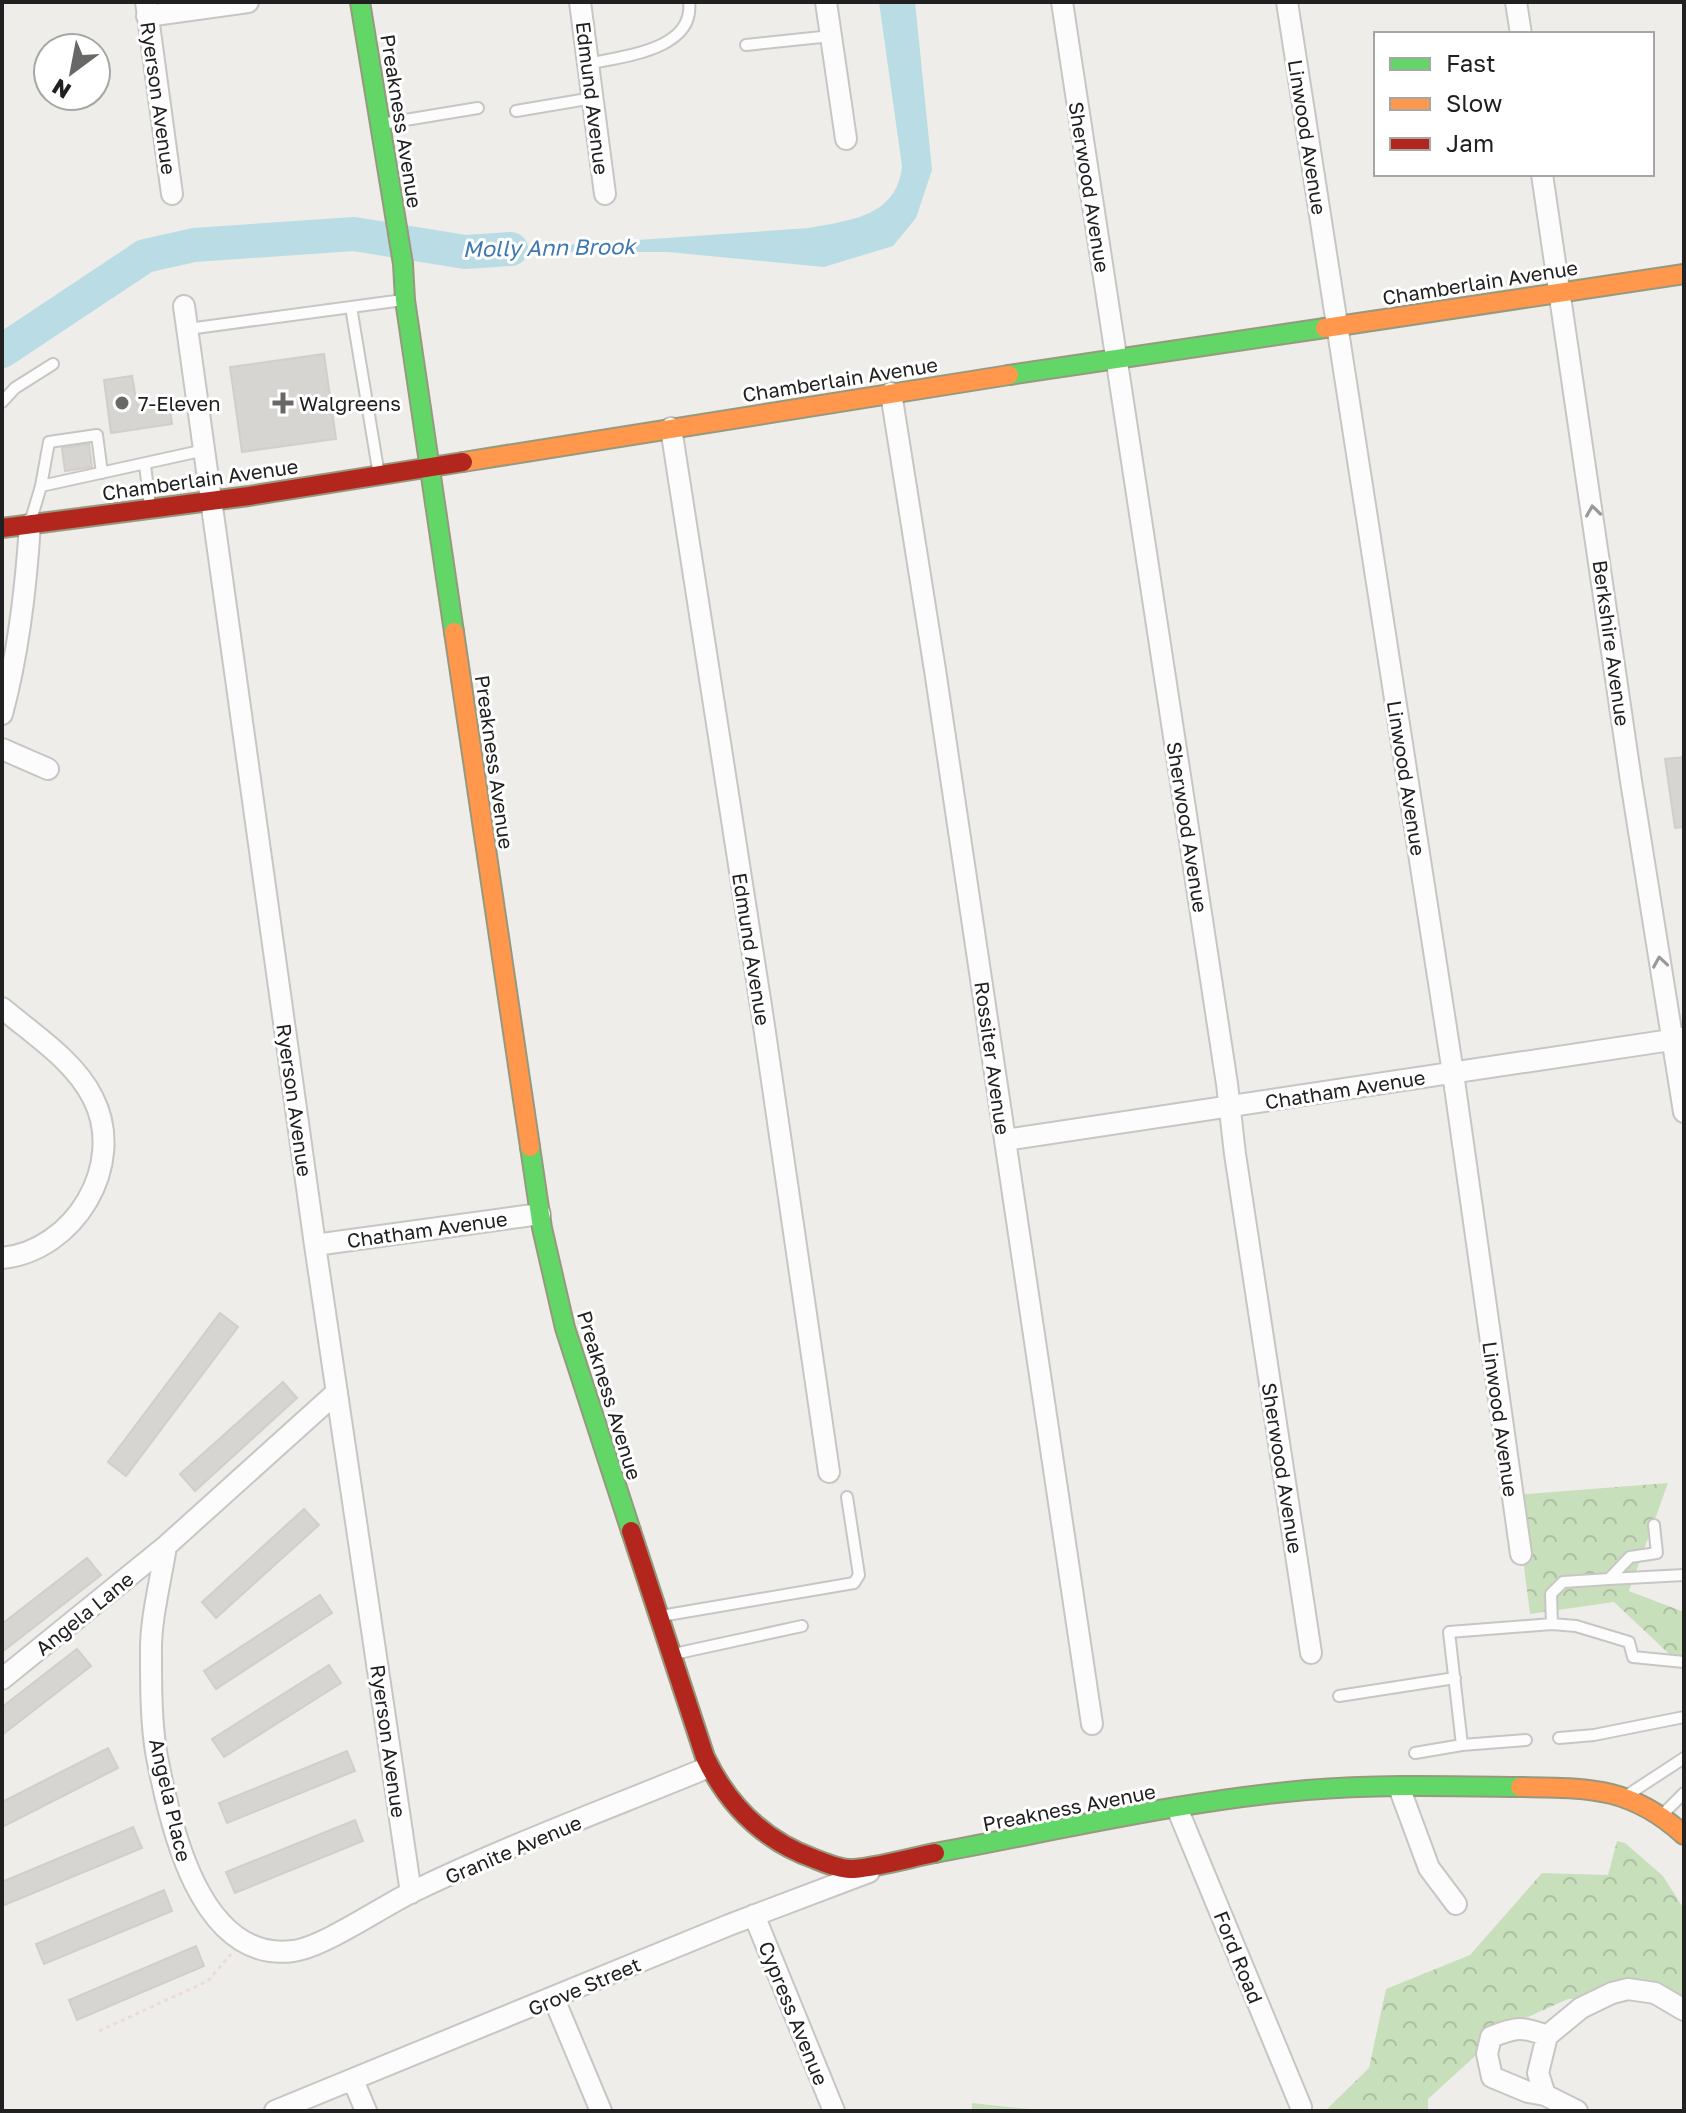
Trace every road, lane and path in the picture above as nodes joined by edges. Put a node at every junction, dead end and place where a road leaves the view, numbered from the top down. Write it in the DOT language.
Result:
graph roads {
  1 [pos="248,2"];
  2 [pos="360,2"];
  3 [pos="580,2"];
  4 [pos="689,2"];
  5 [pos="826,2"];
  6 [pos="1062,2"];
  7 [pos="1287,2"];
  8 [pos="1516,2"];
  9 [pos="146,9"];
  10 [pos="1521,32"];
  11 [pos="831,36"];
  12 [pos="746,45"];
  13 [pos="588,64"];
  14 [pos="593,98"];
  15 [pos="478,108"];
  16 [pos="516,111"];
  17 [pos="379,124"];
  18 [pos="846,139"];
  19 [pos="1542,176"];
  20 [pos="172,194"];
  21 [pos="605,194"];
  22 [pos="1684,274"];
  23 [pos="1560,292"];
  24 [pos="405,300"];
  25 [pos="184,306"];
  26 [pos="351,307"];
  27 [pos="1337,326"];
  28 [pos="188,329"];
  29 [pos="1117,359"];
  30 [pos="53,364"];
  31 [pos="891,393"];
  32 [pos="2,402"];
  33 [pos="671,428"];
  34 [pos="205,450"];
  35 [pos="145,465"];
  36 [pos="430,467"];
  37 [pos="102,473"];
  38 [pos="379,475"];
  39 [pos="41,486"];
  40 [pos="212,500"];
  41 [pos="151,508"];
  42 [pos="30,524"];
  43 [pos="2,528"];
  44 [pos="2,714"];
  45 [pos="2,749"];
  46 [pos="48,769"];
  47 [pos="2,1008"];
  48 [pos="1678,1038"];
  49 [pos="1453,1073"];
  50 [pos="1230,1107"];
  51 [pos="1684,1112"];
  52 [pos="1005,1140"];
  53 [pos="540,1214"];
  54 [pos="315,1245"];
  55 [pos="2,1258"];
  56 [pos="337,1392"];
  57 [pos="829,1472"];
  58 [pos="847,1497"];
  59 [pos="1654,1525"];
  60 [pos="166,1546"];
  61 [pos="1521,1554"];
  62 [pos="1684,1575"];
  63 [pos="1609,1579"];
  64 [pos="659,1616"];
  65 [pos="1552,1624"];
  66 [pos="802,1626"];
  67 [pos="1311,1653"];
  68 [pos="672,1655"];
  69 [pos="1684,1662"];
  70 [pos="1455,1678"];
  71 [pos="2,1679"];
  72 [pos="1339,1696"];
  73 [pos="1684,1717"];
  74 [pos="1092,1724"];
  75 [pos="1559,1738"];
  76 [pos="1526,1740"];
  77 [pos="1462,1745"];
  78 [pos="1415,1753"];
  79 [pos="1684,1758"];
  80 [pos="709,1767"];
  81 [pos="1399,1787"];
  82 [pos="1684,1793"];
  83 [pos="1625,1796"];
  84 [pos="1177,1808"];
  85 [pos="1662,1815"];
  86 [pos="1684,1835"];
  87 [pos="895,1862"];
  88 [pos="411,1893"];
  89 [pos="1456,1904"];
  90 [pos="754,1915"];
  91 [pos="237,1939"];
  92 [pos="554,1999"];
  93 [pos="1684,2010"];
  94 [pos="99,2031"];
  95 [pos="1547,2036"];
  96 [pos="353,2080"];
  97 [pos="1545,2095"];
  98 [pos="1301,2107"];
  99 [pos="275,2111"];
  100 [pos="366,2111"];
  101 [pos="601,2111"];
  102 [pos="834,2111"];
  103 [pos="1577,2111"];
  1 -- 9 [label="street"];
  2 -- 17 [label="main road, Preakness Avenue"];
  3 -- 13 [label="street, Edmund Avenue"];
  4 -- 13 [label="lane"];
  5 -- 11 [label="street"];
  6 -- 29 [label="street, Sherwood Avenue"];
  7 -- 27 [label="street, Linwood Avenue"];
  8 -- 10 [label="street"];
  9 -- 20 [label="street, Ryerson Avenue"];
  11 -- 12 [label="lane"];
  11 -- 18 [label="street"];
  13 -- 14 [label="street, Edmund Avenue"];
  14 -- 16 [label="lane"];
  14 -- 21 [label="street, Edmund Avenue"];
  15 -- 17 [label="lane"];
  17 -- 24 [label="main road, Preakness Avenue"];
  19 -- 23 [label="street, Berkshire Avenue"];
  22 -- 23 [label="main road, Chamberlain Avenue"];
  23 -- 27 [label="main road, Chamberlain Avenue"];
  48 -- 23 [label="street, Berkshire Avenue, one-way"];
  24 -- 26 [label="lane"];
  24 -- 36 [label="main road, Preakness Avenue"];
  25 -- 28 [label="street, Ryerson Avenue"];
  26 -- 28 [label="lane"];
  26 -- 38 [label="lane"];
  27 -- 29 [label="main road, Chamberlain Avenue"];
  27 -- 49 [label="street, Linwood Avenue"];
  28 -- 34 [label="street, Ryerson Avenue"];
  29 -- 31 [label="main road, Chamberlain Avenue"];
  29 -- 50 [label="street, Sherwood Avenue"];
  30 -- 32 [label="lane"];
  31 -- 33 [label="main road, Chamberlain Avenue"];
  31 -- 52 [label="street, Rossiter Avenue"];
  33 -- 36 [label="main road, Chamberlain Avenue"];
  33 -- 57 [label="street, Edmund Avenue"];
  34 -- 35 [label="lane"];
  34 -- 40 [label="street, Ryerson Avenue"];
  35 -- 37 [label="lane"];
  35 -- 41 [label="lane"];
  36 -- 38 [label="main road, Chamberlain Avenue"];
  36 -- 53 [label="main road, Preakness Avenue"];
  37 -- 39 [label="lane"];
  37 -- 39 [label="lane"];
  38 -- 40 [label="main road, Chamberlain Avenue"];
  39 -- 42 [label="lane"];
  40 -- 41 [label="main road, Chamberlain Avenue"];
  40 -- 54 [label="street, Ryerson Avenue"];
  41 -- 42 [label="main road, Chamberlain Avenue"];
  42 -- 43 [label="main road, Chamberlain Avenue"];
  42 -- 44 [label="street"];
  45 -- 46 [label="street"];
  47 -- 55 [label="street"];
  48 -- 49 [label="street, Chatham Avenue"];
  48 -- 51 [label="street, Berkshire Avenue"];
  49 -- 50 [label="street, Chatham Avenue"];
  49 -- 61 [label="street, Linwood Avenue"];
  50 -- 52 [label="street, Chatham Avenue"];
  50 -- 67 [label="street, Sherwood Avenue"];
  52 -- 74 [label="street, Rossiter Avenue"];
  53 -- 54 [label="street, Chatham Avenue"];
  53 -- 64 [label="main road, Preakness Avenue"];
  54 -- 56 [label="street, Ryerson Avenue"];
  56 -- 60 [label="street"];
  56 -- 88 [label="street, Ryerson Avenue"];
  58 -- 64 [label="lane"];
  59 -- 63 [label="lane"];
  60 -- 71 [label="street, Angela Lane"];
  60 -- 91 [label="street, Angela Place"];
  62 -- 63 [label="lane"];
  63 -- 65 [label="lane"];
  64 -- 68 [label="main road, Preakness Avenue"];
  65 -- 69 [label="lane"];
  65 -- 70 [label="lane"];
  66 -- 68 [label="lane"];
  68 -- 80 [label="main road, Preakness Avenue"];
  70 -- 72 [label="lane"];
  70 -- 77 [label="lane"];
  73 -- 75 [label="lane"];
  76 -- 77 [label="lane"];
  77 -- 78 [label="lane"];
  79 -- 83 [label="lane"];
  80 -- 87 [label="main road, Preakness Avenue"];
  80 -- 88 [label="street, Granite Avenue"];
  81 -- 83 [label="main road, Preakness Avenue"];
  81 -- 84 [label="main road, Preakness Avenue"];
  81 -- 89 [label="street"];
  82 -- 85 [label="lane"];
  83 -- 85 [label="main road, Preakness Avenue"];
  84 -- 87 [label="main road, Preakness Avenue"];
  84 -- 98 [label="street, Ford Road"];
  85 -- 86 [label="main road, Preakness Avenue"];
  87 -- 90 [label="street, Grove Street"];
  88 -- 91 [label="street, Granite Avenue"];
  90 -- 92 [label="street, Grove Street"];
  90 -- 102 [label="street, Cypress Avenue"];
  91 -- 94 [label="path"];
  92 -- 96 [label="street, Grove Street"];
  92 -- 101 [label="street"];
  93 -- 95 [label="street"];
  95 -- 97 [label="street"];
  95 -- 97 [label="street"];
  96 -- 99 [label="street, Grove Street"];
  96 -- 100 [label="street"];
  97 -- 103 [label="street"];
}
